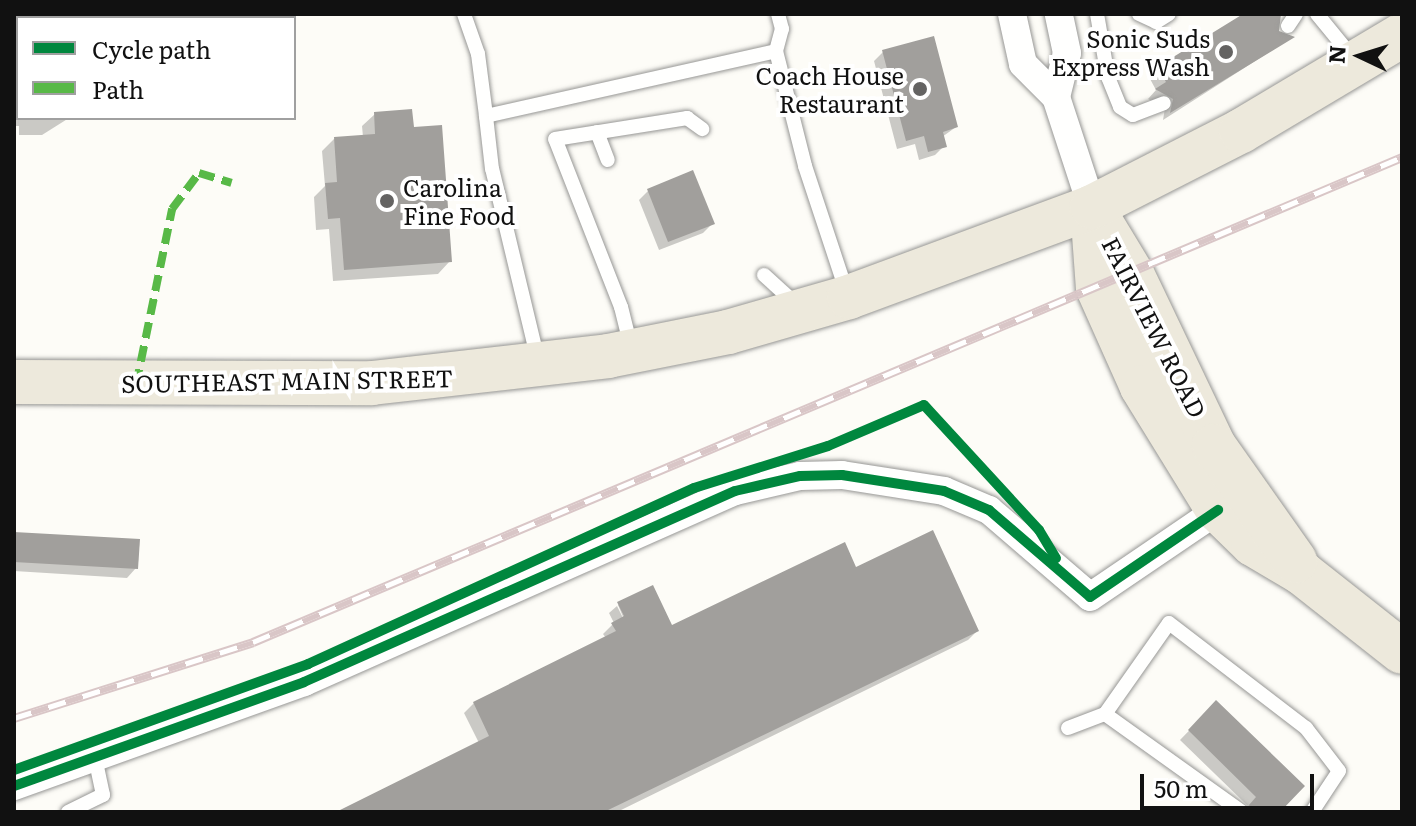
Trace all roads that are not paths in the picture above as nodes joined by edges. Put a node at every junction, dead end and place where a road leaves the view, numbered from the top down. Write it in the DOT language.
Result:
graph roads {
  1 [pos="464,14"];
  2 [pos="778,14"];
  3 [pos="1012,14"];
  4 [pos="1059,14"];
  5 [pos="1097,14"];
  6 [pos="1139,14"];
  7 [pos="1169,14"];
  8 [pos="1317,14"];
  9 [pos="1402,35"];
  10 [pos="776,51"];
  11 [pos="1357,63"];
  12 [pos="1056,97"];
  13 [pos="1164,103"];
  14 [pos="486,116"];
  15 [pos="702,129"];
  16 [pos="597,132"];
  17 [pos="608,160"];
  18 [pos="1092,207"];
  19 [pos="764,275"];
  20 [pos="849,297"];
  21 [pos="803,311"];
  22 [pos="632,351"];
  23 [pos="539,366"];
  24 [pos="14,382"];
  25 [pos="1218,510"];
  26 [pos="1302,573"];
  27 [pos="1402,652"];
  28 [pos="1105,714"];
  29 [pos="1068,728"];
  30 [pos="95,758"];
  31 [pos="14,786"];
  32 [pos="68,812"];
  33 [pos="1242,812"];
  34 [pos="1312,812"];
  1 -- 14 [label="lane"];
  2 -- 10 [label="lane"];
  3 -- 12 [label="street"];
  4 -- 12 [label="street"];
  5 -- 13 [label="lane"];
  6 -- 7 [label="lane"];
  8 -- 11 [label="lane"];
  9 -- 11 [label="main road, SOUTHEAST MAIN STREET"];
  10 -- 14 [label="lane"];
  10 -- 20 [label="lane"];
  11 -- 18 [label="main road, SOUTHEAST MAIN STREET"];
  12 -- 18 [label="street"];
  14 -- 23 [label="lane"];
  15 -- 16 [label="lane"];
  16 -- 17 [label="lane"];
  16 -- 22 [label="lane"];
  18 -- 20 [label="main road, SOUTHEAST MAIN STREET"];
  18 -- 25 [label="main road, FAIRVIEW ROAD"];
  18 -- 26 [label="main road, FAIRVIEW ROAD"];
  19 -- 21 [label="lane"];
  20 -- 21 [label="main road, SOUTHEAST MAIN STREET"];
  21 -- 22 [label="main road, SOUTHEAST MAIN STREET"];
  22 -- 23 [label="main road, SOUTHEAST MAIN STREET"];
  23 -- 24 [label="main road, SOUTHEAST MAIN STREET"];
  25 -- 26 [label="main road, FAIRVIEW ROAD"];
  25 -- 30 [label="street"];
  26 -- 27 [label="main road, FAIRVIEW ROAD"];
  28 -- 29 [label="lane"];
  28 -- 33 [label="lane"];
  28 -- 34 [label="lane"];
  30 -- 31 [label="street"];
  30 -- 32 [label="lane"];
}
